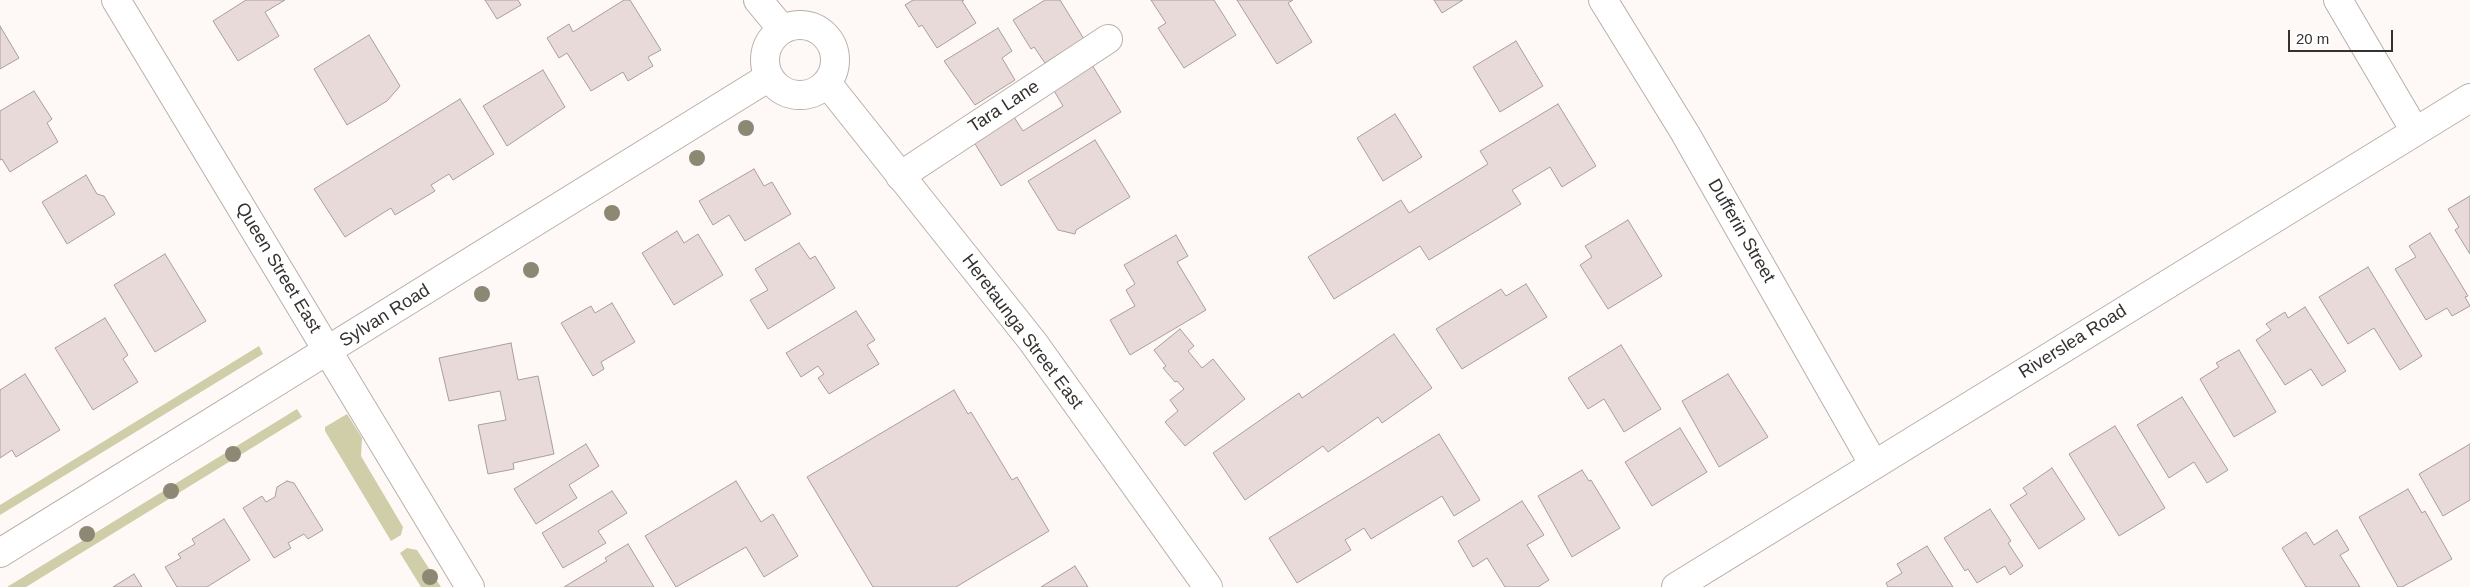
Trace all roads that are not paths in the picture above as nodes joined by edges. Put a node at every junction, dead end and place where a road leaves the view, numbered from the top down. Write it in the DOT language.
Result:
graph roads {
  1 [pos="116,0"];
  2 [pos="758,0"];
  3 [pos="1603,0"];
  4 [pos="2338,0"];
  5 [pos="782,30"];
  6 [pos="1108,39"];
  7 [pos="769,77"];
  8 [pos="827,83"];
  9 [pos="2470,98"];
  10 [pos="2415,131"];
  11 [pos="900,176"];
  12 [pos="330,351"];
  13 [pos="1874,465"];
  14 [pos="0,553"];
  15 [pos="470,587"];
  16 [pos="1208,587"];
  17 [pos="1676,587"];
  1 -- 12 [label="street, Queen Street East"];
  2 -- 5 [label="street"];
  3 -- 13 [label="street, Dufferin Street"];
  4 -- 10 [label="street"];
  5 -- 7 [label="street"];
  5 -- 8 [label="street"];
  6 -- 11 [label="street, Tara Lane"];
  7 -- 8 [label="street"];
  7 -- 12 [label="street, Sylvan Road"];
  8 -- 11 [label="street, Heretaunga Street East"];
  9 -- 10 [label="street, Riverslea Road"];
  10 -- 13 [label="street, Riverslea Road"];
  11 -- 16 [label="street, Heretaunga Street East"];
  12 -- 14 [label="street, Sylvan Road"];
  12 -- 15 [label="street, Queen Street East"];
  13 -- 17 [label="street, Riverslea Road"];
}
